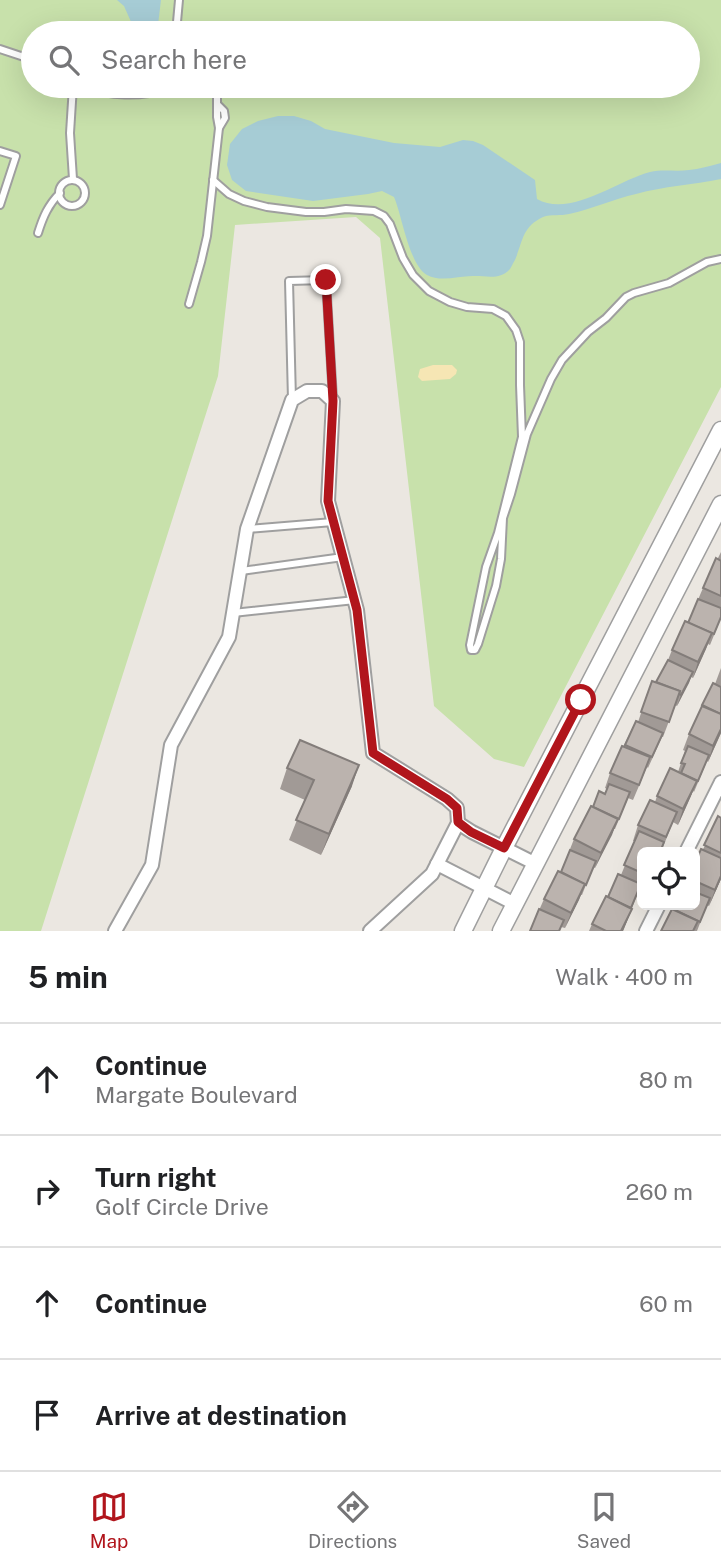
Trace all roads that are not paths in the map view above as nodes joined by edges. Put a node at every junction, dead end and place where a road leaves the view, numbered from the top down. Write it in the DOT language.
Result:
graph roads {
  1 [pos="179,0"];
  2 [pos="177,21"];
  3 [pos="0,49"];
  4 [pos="21,56"];
  5 [pos="72,98"];
  6 [pos="218,98"];
  7 [pos="0,151"];
  8 [pos="74,179"];
  9 [pos="213,180"];
  10 [pos="60,193"];
  11 [pos="0,205"];
  12 [pos="38,233"];
  13 [pos="721,259"];
  14 [pos="189,304"];
  15 [pos="292,400"];
  16 [pos="333,401"];
  17 [pos="721,430"];
  18 [pos="721,504"];
  19 [pos="333,522"];
  20 [pos="247,529"];
  21 [pos="343,557"];
  22 [pos="240,571"];
  23 [pos="355,600"];
  24 [pos="233,612"];
  25 [pos="721,782"];
  26 [pos="458,822"];
  27 [pos="688,847"];
  28 [pos="504,848"];
  29 [pos="437,864"];
  30 [pos="536,864"];
  31 [pos="484,888"];
  32 [pos="515,904"];
  33 [pos="656,910"];
  34 [pos="115,931"];
  35 [pos="370,931"];
  36 [pos="463,931"];
  37 [pos="501,931"];
  38 [pos="646,931"];
  1 -- 2 [label="lane"];
  3 -- 4 [label="lane"];
  5 -- 8 [label="lane"];
  6 -- 9 [label="lane"];
  7 -- 11 [label="lane"];
  8 -- 10 [label="lane"];
  8 -- 10 [label="lane"];
  9 -- 13 [label="lane"];
  9 -- 14 [label="lane"];
  10 -- 12 [label="lane"];
  15 -- 16 [label="street"];
  15 -- 16 [label="lane"];
  15 -- 20 [label="street"];
  16 -- 19 [label="street"];
  17 -- 28 [label="street"];
  18 -- 30 [label="street"];
  19 -- 20 [label="lane"];
  19 -- 21 [label="street"];
  20 -- 22 [label="street"];
  21 -- 22 [label="lane"];
  21 -- 23 [label="street"];
  22 -- 24 [label="street"];
  23 -- 24 [label="lane"];
  23 -- 26 [label="street"];
  24 -- 34 [label="street"];
  25 -- 27 [label="street"];
  26 -- 28 [label="street"];
  26 -- 29 [label="street"];
  28 -- 30 [label="street"];
  28 -- 31 [label="street"];
  29 -- 31 [label="street"];
  29 -- 35 [label="street"];
  30 -- 32 [label="street"];
  31 -- 32 [label="street"];
  31 -- 36 [label="street"];
  32 -- 37 [label="street"];
  33 -- 38 [label="street"];
}
